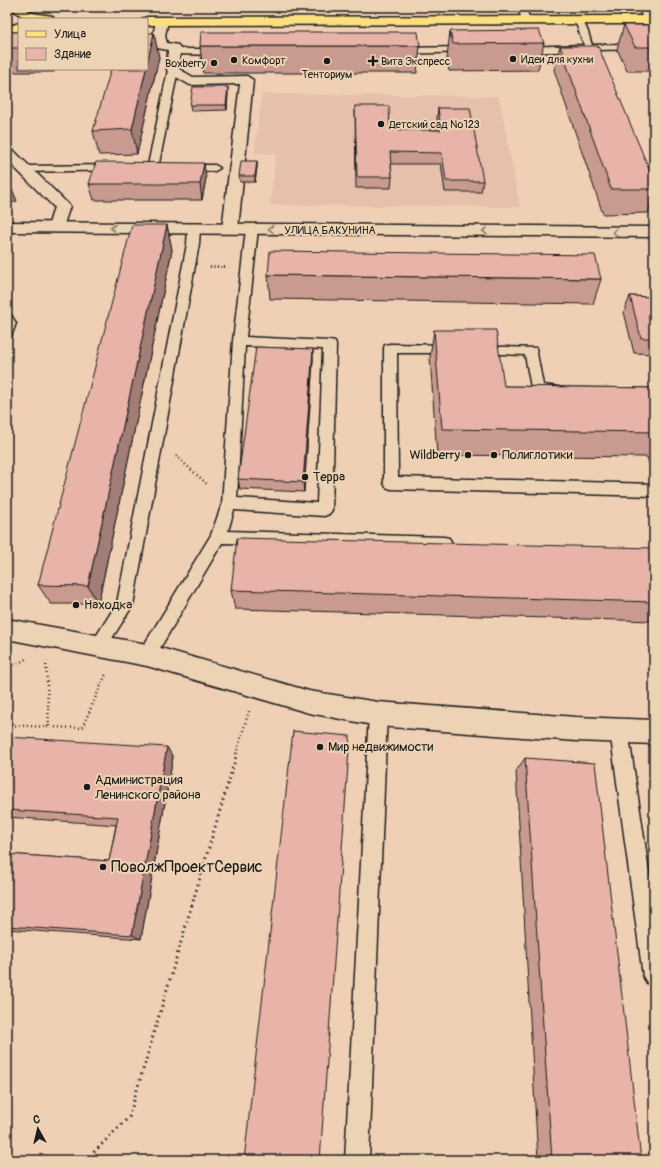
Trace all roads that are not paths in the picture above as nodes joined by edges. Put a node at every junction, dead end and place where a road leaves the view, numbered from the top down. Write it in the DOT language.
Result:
graph roads {
  1 [pos="14,7"];
  2 [pos="522,7"];
  3 [pos="644,7"];
  4 [pos="42,18"];
  5 [pos="526,20"];
  6 [pos="651,20"];
  7 [pos="7,21"];
  8 [pos="18,21"];
  9 [pos="148,21"];
  10 [pos="162,21"];
  11 [pos="577,21"];
  12 [pos="18,27"];
  13 [pos="7,31"];
  14 [pos="589,46"];
  15 [pos="654,46"];
  16 [pos="482,50"];
  17 [pos="514,50"];
  18 [pos="385,51"];
  19 [pos="174,52"];
  20 [pos="236,52"];
  21 [pos="597,68"];
  22 [pos="173,70"];
  23 [pos="7,152"];
  24 [pos="161,168"];
  25 [pos="215,168"];
  26 [pos="24,169"];
  27 [pos="7,227"];
  28 [pos="56,227"];
  29 [pos="194,228"];
  30 [pos="230,229"];
  31 [pos="252,229"];
  32 [pos="654,232"];
  33 [pos="7,318"];
  34 [pos="7,334"];
  35 [pos="239,341"];
  36 [pos="568,391"];
  37 [pos="654,490"];
  38 [pos="229,504"];
  39 [pos="218,537"];
  40 [pos="455,543"];
  41 [pos="7,629"];
  42 [pos="108,648"];
  43 [pos="147,655"];
  44 [pos="378,714"];
  45 [pos="619,730"];
  46 [pos="654,732"];
  47 [pos="654,976"];
  48 [pos="357,1160"];
  1 -- 4 [label="main road"];
  2 -- 5 [label="lane"];
  3 -- 6 [label="street"];
  5 -- 10 [label="main road"];
  5 -- 11 [label="main road"];
  6 -- 11 [label="main road"];
  7 -- 8 [label="main road"];
  9 -- 10 [label="main road"];
  10 -- 19 [label="street"];
  11 -- 14 [label="lane"];
  12 -- 13 [label="main road"];
  14 -- 15 [label="lane"];
  14 -- 17 [label="lane"];
  14 -- 21 [label="lane"];
  16 -- 18 [label="lane"];
  19 -- 20 [label="lane"];
  19 -- 22 [label="street"];
  22 -- 24 [label="lane"];
  22 -- 30 [label="street"];
  23 -- 26 [label="street"];
  24 -- 25 [label="lane"];
  24 -- 26 [label="lane"];
  26 -- 28 [label="street"];
  27 -- 28 [label="street, УЛИЦА БАКУНИНА"];
  29 -- 28 [label="street, УЛИЦА БАКУНИНА, one-way"];
  29 -- 30 [label="street, УЛИЦА БАКУНИНА"];
  29 -- 42 [label="lane"];
  30 -- 31 [label="street, УЛИЦА БАКУНИНА"];
  32 -- 31 [label="street, УЛИЦА БАКУНИНА, one-way"];
  31 -- 35 [label="lane"];
  33 -- 34 [label="lane"];
  35 -- 38 [label="lane"];
  35 -- 38 [label="lane"];
  36 -- 37 [label="lane"];
  38 -- 39 [label="lane"];
  39 -- 40 [label="lane"];
  39 -- 43 [label="lane"];
  41 -- 42 [label="street"];
  42 -- 43 [label="street"];
  43 -- 44 [label="street"];
  44 -- 45 [label="street"];
  44 -- 48 [label="lane"];
  45 -- 46 [label="street"];
  45 -- 47 [label="lane"];
}
